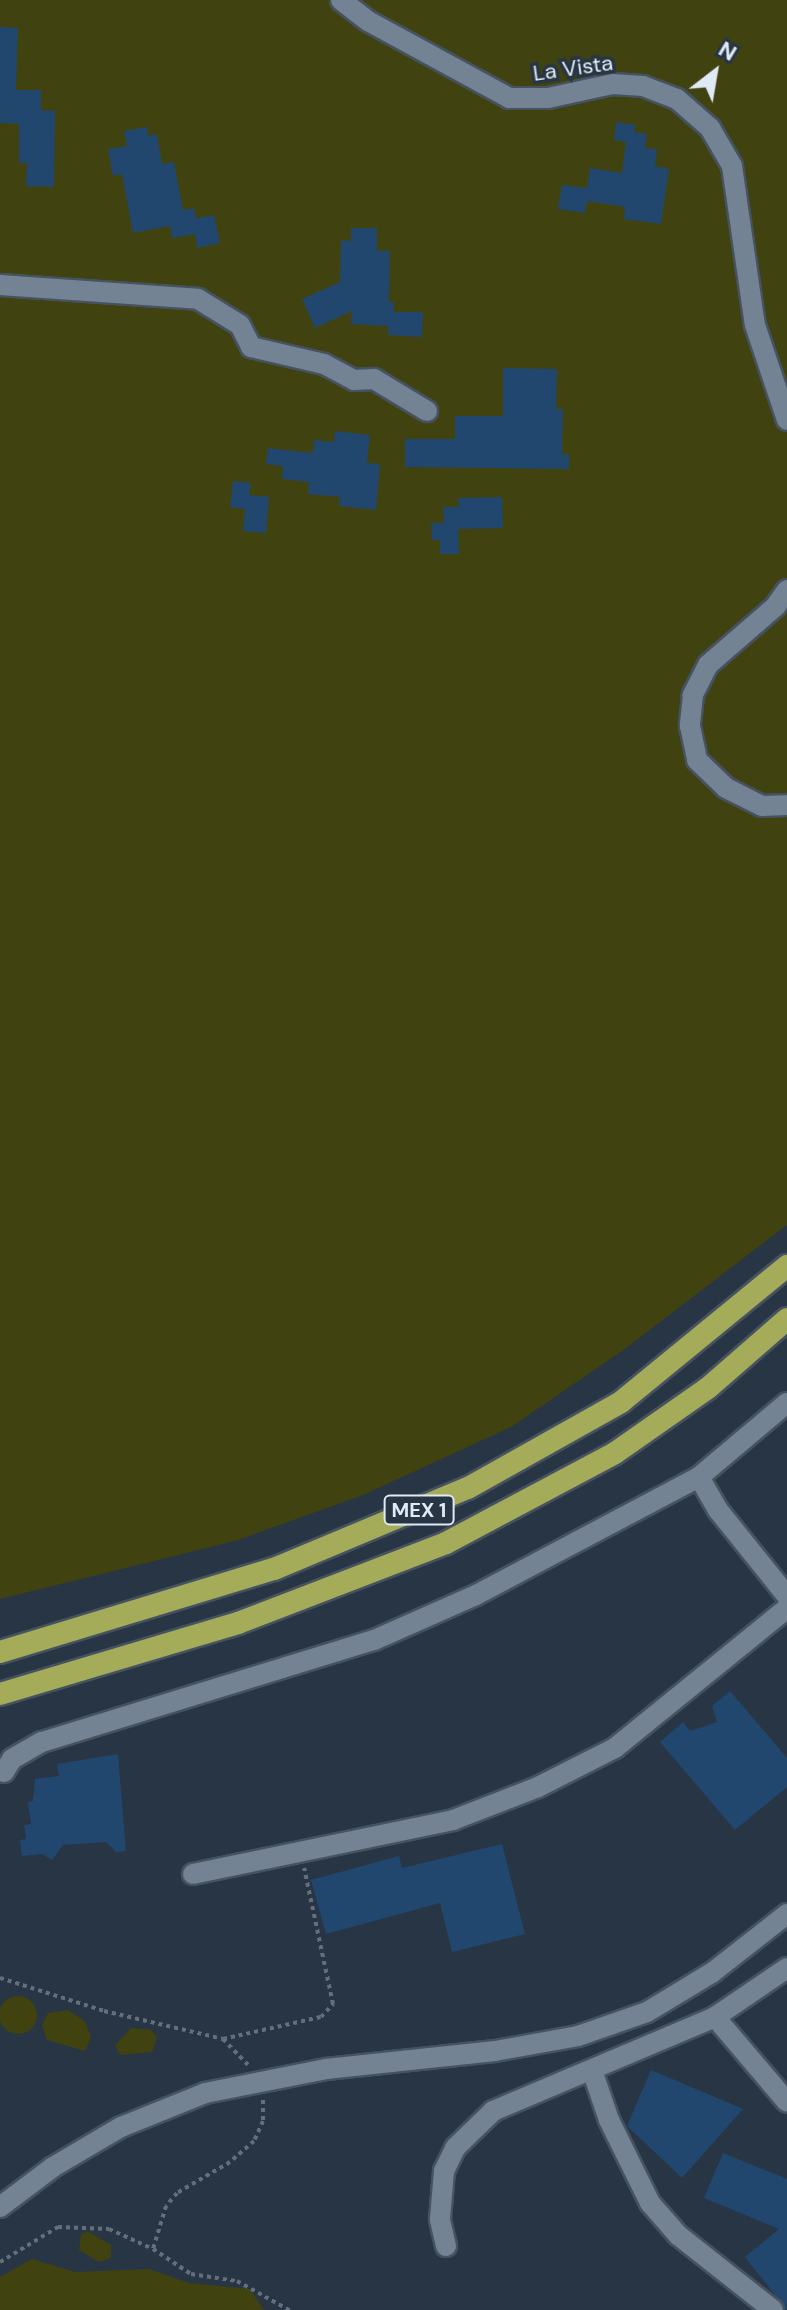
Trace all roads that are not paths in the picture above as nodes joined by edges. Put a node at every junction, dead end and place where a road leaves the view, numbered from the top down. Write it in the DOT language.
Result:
graph roads {
  1 [pos="341,0"];
  2 [pos="0,285"];
  3 [pos="427,411"];
  4 [pos="787,420"];
  5 [pos="787,590"];
  6 [pos="787,805"];
  7 [pos="787,1266"];
  8 [pos="787,1319"];
  9 [pos="787,1403"];
  10 [pos="699,1477"];
  11 [pos="787,1596"];
  12 [pos="787,1608"];
  13 [pos="0,1652"];
  14 [pos="0,1694"];
  15 [pos="4,1772"];
  16 [pos="193,1874"];
  17 [pos="787,1914"];
  18 [pos="787,1968"];
  19 [pos="715,2017"];
  20 [pos="593,2073"];
  21 [pos="787,2102"];
  22 [pos="0,2207"];
  23 [pos="446,2246"];
  24 [pos="773,2310"];
  1 -- 4 [label="street, La Vista"];
  2 -- 3 [label="street"];
  5 -- 6 [label="street"];
  7 -- 13 [label="highway, MEX 1"];
  8 -- 14 [label="highway, MEX 1"];
  9 -- 10 [label="street"];
  10 -- 11 [label="street"];
  10 -- 15 [label="street"];
  12 -- 16 [label="street"];
  17 -- 22 [label="street"];
  18 -- 19 [label="street"];
  19 -- 20 [label="street"];
  19 -- 21 [label="street"];
  20 -- 23 [label="street"];
  20 -- 24 [label="street"];
}
